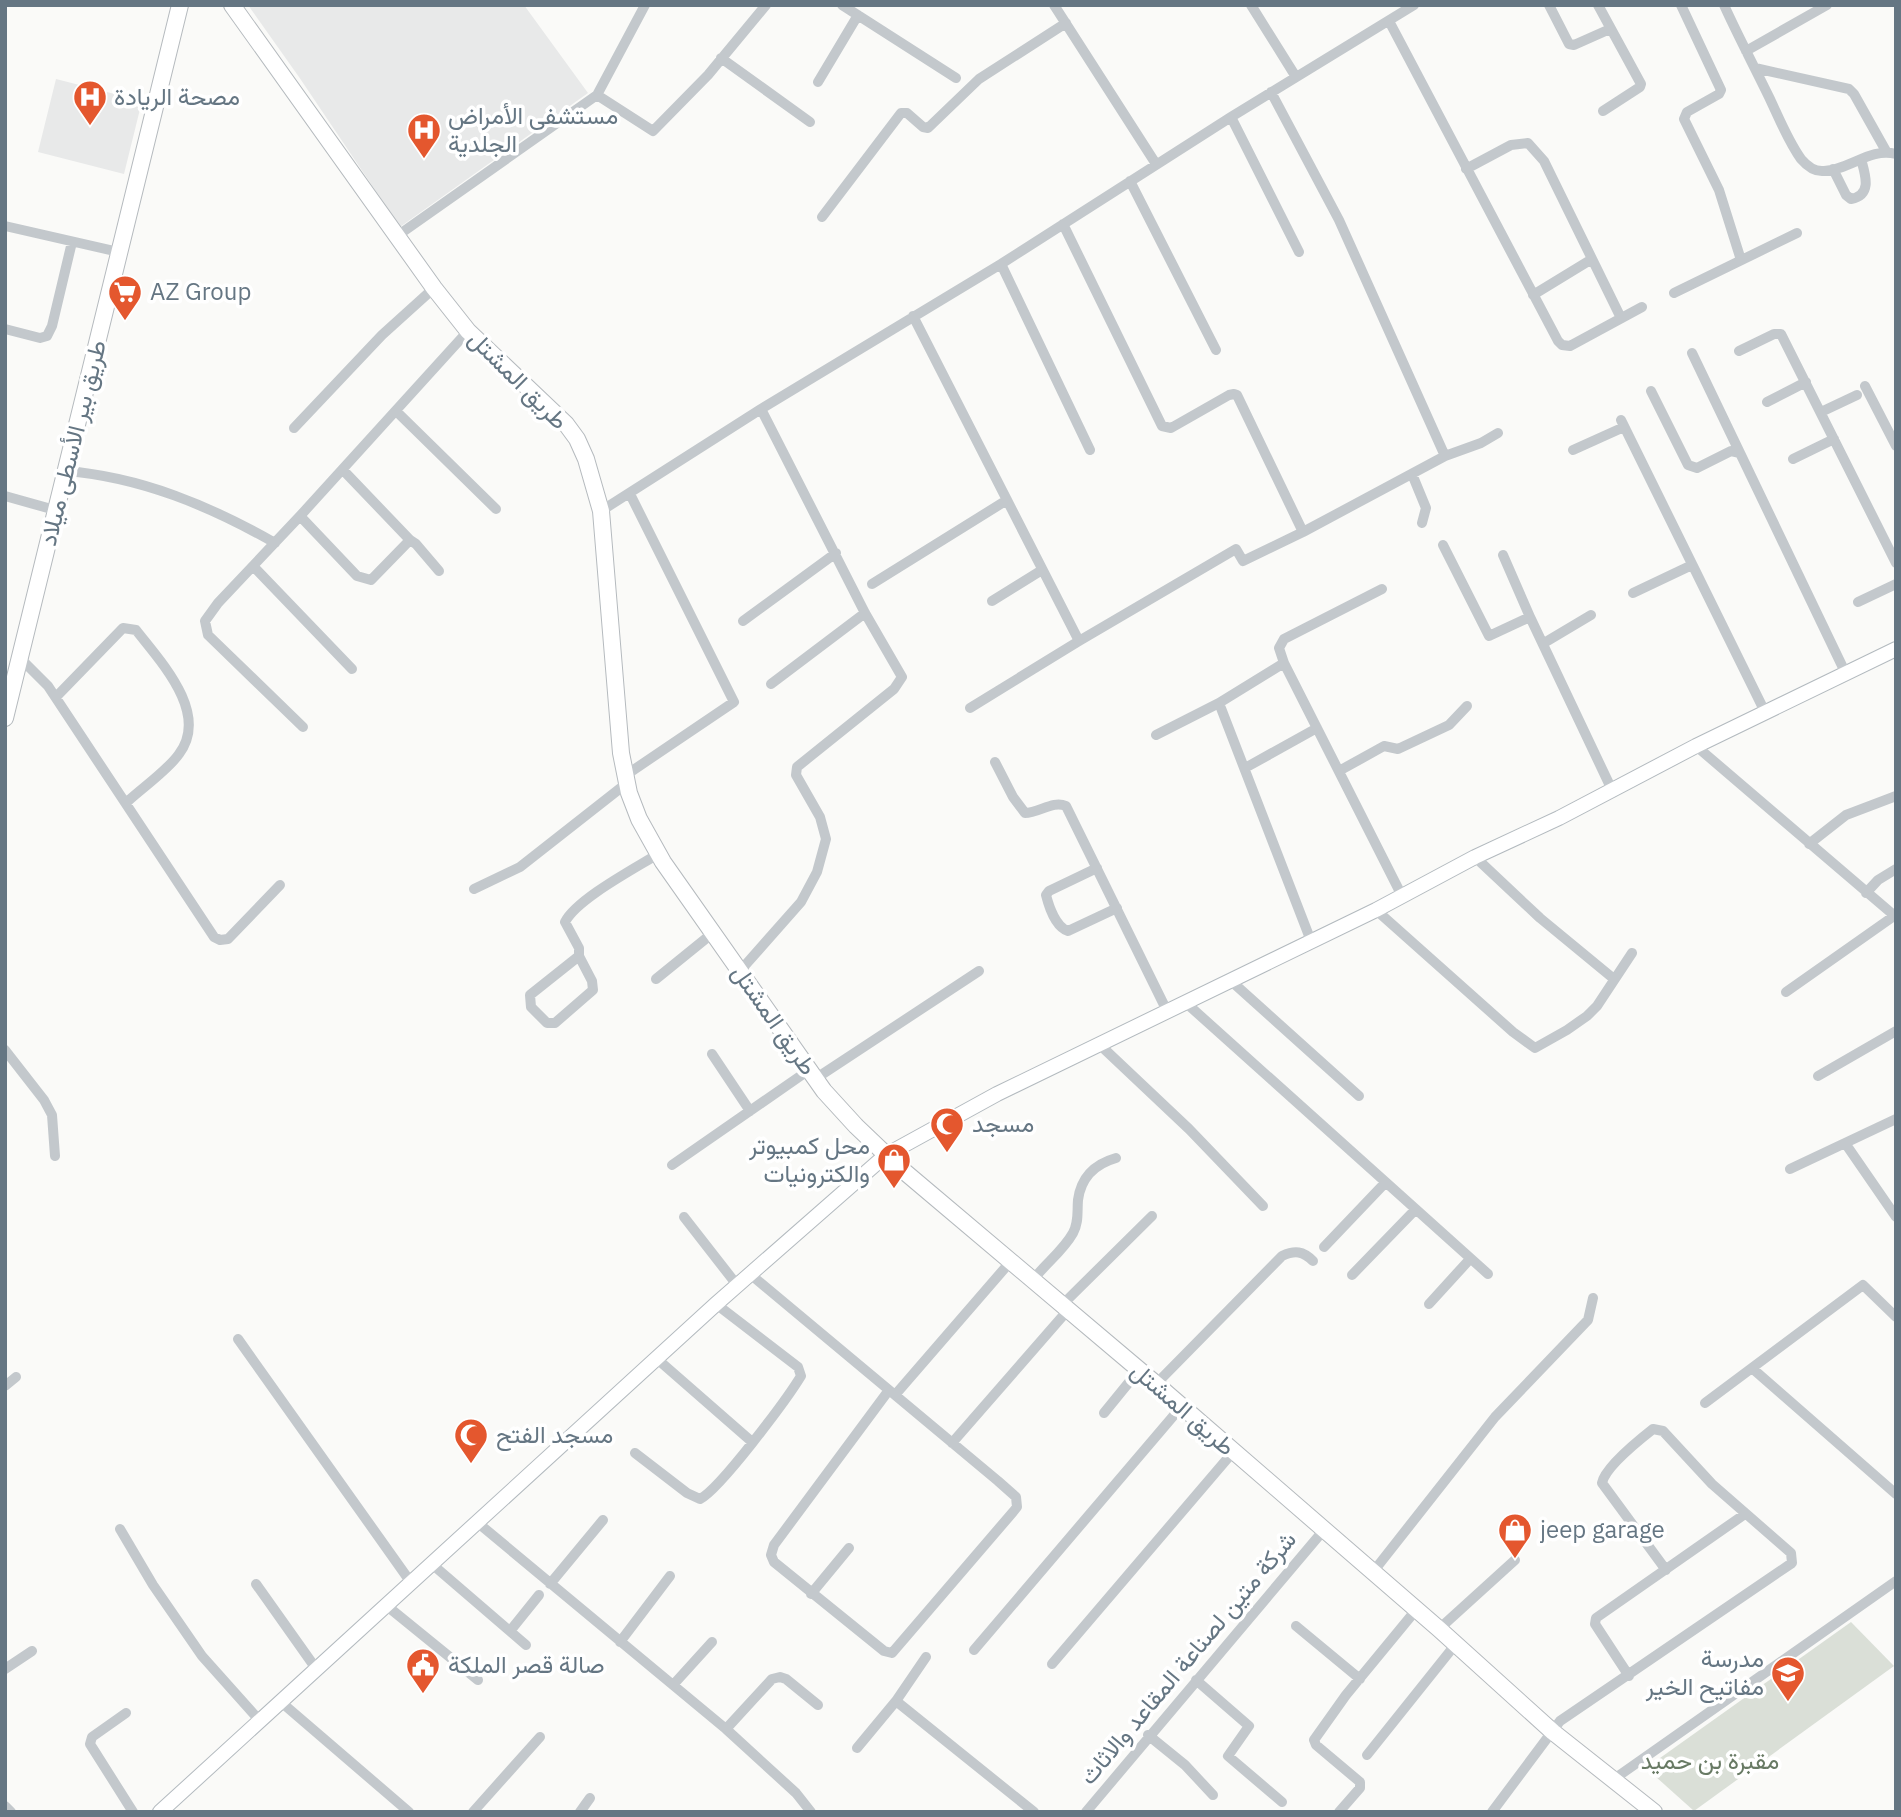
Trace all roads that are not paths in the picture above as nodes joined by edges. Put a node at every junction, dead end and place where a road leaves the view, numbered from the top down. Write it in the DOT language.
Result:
graph roads {
  1 [pos="180,5"];
  2 [pos="232,5"];
  3 [pos="645,5"];
  4 [pos="766,5"];
  5 [pos="842,5"];
  6 [pos="1054,5"];
  7 [pos="1251,5"];
  8 [pos="1414,5"];
  9 [pos="1549,5"];
  10 [pos="1598,5"];
  11 [pos="1681,5"];
  12 [pos="1724,5"];
  13 [pos="1827,5"];
  14 [pos="1398,9"];
  15 [pos="858,15"];
  16 [pos="1389,21"];
  17 [pos="1066,23"];
  18 [pos="1610,29"];
  19 [pos="1746,51"];
  20 [pos="722,58"];
  21 [pos="1755,68"];
  22 [pos="1296,77"];
  23 [pos="956,78"];
  24 [pos="818,82"];
  25 [pos="1271,92"];
  26 [pos="597,95"];
  27 [pos="1602,111"];
  28 [pos="1230,117"];
  29 [pos="810,122"];
  30 [pos="1891,152"];
  31 [pos="1861,159"];
  32 [pos="1156,164"];
  33 [pos="1466,169"];
  34 [pos="1833,169"];
  35 [pos="1130,181"];
  36 [pos="822,217"];
  37 [pos="1063,224"];
  38 [pos="5,226"];
  39 [pos="1797,233"];
  40 [pos="397,236"];
  41 [pos="72,242"];
  42 [pos="119,252"];
  43 [pos="1299,252"];
  44 [pos="1592,259"];
  45 [pos="1741,261"];
  46 [pos="1001,264"];
  47 [pos="434,288"];
  48 [pos="1674,293"];
  49 [pos="1533,295"];
  50 [pos="1642,307"];
  51 [pos="913,316"];
  52 [pos="1621,318"];
  53 [pos="5,329"];
  54 [pos="468,331"];
  55 [pos="1216,350"];
  56 [pos="1740,351"];
  57 [pos="1692,353"];
  58 [pos="1806,382"];
  59 [pos="1865,386"];
  60 [pos="1651,391"];
  61 [pos="1857,395"];
  62 [pos="1767,402"];
  63 [pos="761,409"];
  64 [pos="396,411"];
  65 [pos="1821,412"];
  66 [pos="294,428"];
  67 [pos="1498,433"];
  68 [pos="1834,439"];
  69 [pos="1896,446"];
  70 [pos="1090,450"];
  71 [pos="1573,450"];
  72 [pos="1740,453"];
  73 [pos="1445,456"];
  74 [pos="1793,459"];
  75 [pos="343,470"];
  76 [pos="66,471"];
  77 [pos="1412,474"];
  78 [pos="630,494"];
  79 [pos="5,496"];
  80 [pos="1007,500"];
  81 [pos="496,509"];
  82 [pos="55,510"];
  83 [pos="601,511"];
  84 [pos="300,516"];
  85 [pos="1422,523"];
  86 [pos="1303,532"];
  87 [pos="410,541"];
  88 [pos="275,543"];
  89 [pos="1443,545"];
  90 [pos="836,552"];
  91 [pos="1503,555"];
  92 [pos="1896,563"];
  93 [pos="1692,565"];
  94 [pos="253,566"];
  95 [pos="1042,570"];
  96 [pos="439,571"];
  97 [pos="872,584"];
  98 [pos="1896,584"];
  99 [pos="1382,589"];
  100 [pos="1633,593"];
  101 [pos="992,601"];
  102 [pos="1858,602"];
  103 [pos="865,613"];
  104 [pos="1591,615"];
  105 [pos="1530,617"];
  106 [pos="743,621"];
  107 [pos="1079,641"];
  108 [pos="1544,643"];
  109 [pos="1896,649"];
  110 [pos="21,659"];
  111 [pos="1284,663"];
  112 [pos="352,669"];
  113 [pos="1846,674"];
  114 [pos="772,684"];
  115 [pos="56,697"];
  116 [pos="1219,703"];
  117 [pos="1467,706"];
  118 [pos="970,708"];
  119 [pos="1766,714"];
  120 [pos="5,718"];
  121 [pos="303,727"];
  122 [pos="1317,728"];
  123 [pos="1156,735"];
  124 [pos="1696,746"];
  125 [pos="995,762"];
  126 [pos="1245,768"];
  127 [pos="1339,771"];
  128 [pos="626,779"];
  129 [pos="1612,790"];
  130 [pos="1896,796"];
  131 [pos="127,802"];
  132 [pos="1809,844"];
  133 [pos="658,854"];
  134 [pos="1475,857"];
  135 [pos="1097,868"];
  136 [pos="1896,869"];
  137 [pos="280,885"];
  138 [pos="474,889"];
  139 [pos="1867,893"];
  140 [pos="1402,896"];
  141 [pos="1117,908"];
  142 [pos="1376,910"];
  143 [pos="1895,917"];
  144 [pos="714,932"];
  145 [pos="1311,941"];
  146 [pos="1632,953"];
  147 [pos="579,956"];
  148 [pos="740,971"];
  149 [pos="979,971"];
  150 [pos="656,979"];
  151 [pos="1614,979"];
  152 [pos="1230,980"];
  153 [pos="1786,992"];
  154 [pos="1185,1002"];
  155 [pos="1167,1011"];
  156 [pos="1896,1031"];
  157 [pos="1099,1044"];
  158 [pos="5,1050"];
  159 [pos="712,1054"];
  160 [pos="812,1075"];
  161 [pos="1818,1076"];
  162 [pos="1359,1096"];
  163 [pos="750,1111"];
  164 [pos="1896,1119"];
  165 [pos="1845,1143"];
  166 [pos="886,1155"];
  167 [pos="55,1156"];
  168 [pos="1116,1158"];
  169 [pos="672,1165"];
  170 [pos="1790,1169"];
  171 [pos="1385,1184"];
  172 [pos="1263,1206"];
  173 [pos="1415,1210"];
  174 [pos="1152,1216"];
  175 [pos="684,1217"];
  176 [pos="1896,1217"];
  177 [pos="1324,1247"];
  178 [pos="1470,1259"];
  179 [pos="1011,1261"];
  180 [pos="1313,1261"];
  181 [pos="750,1274"];
  182 [pos="1488,1274"];
  183 [pos="1352,1275"];
  184 [pos="1032,1280"];
  185 [pos="737,1285"];
  186 [pos="1592,1298"];
  187 [pos="716,1304"];
  188 [pos="1429,1304"];
  189 [pos="1065,1307"];
  190 [pos="1895,1316"];
  191 [pos="238,1339"];
  192 [pos="656,1358"];
  193 [pos="1753,1369"];
  194 [pos="1139,1370"];
  195 [pos="16,1377"];
  196 [pos="1156,1384"];
  197 [pos="5,1385"];
  198 [pos="892,1393"];
  199 [pos="1705,1403"];
  200 [pos="1181,1407"];
  201 [pos="1104,1413"];
  202 [pos="751,1441"];
  203 [pos="952,1443"];
  204 [pos="1233,1452"];
  205 [pos="635,1453"];
  206 [pos="1896,1494"];
  207 [pos="1745,1514"];
  208 [pos="603,1520"];
  209 [pos="478,1523"];
  210 [pos="120,1529"];
  211 [pos="1323,1531"];
  212 [pos="849,1548"];
  213 [pos="1515,1560"];
  214 [pos="433,1564"];
  215 [pos="1666,1570"];
  216 [pos="1373,1572"];
  217 [pos="670,1576"];
  218 [pos="1896,1581"];
  219 [pos="257,1584"];
  220 [pos="412,1584"];
  221 [pos="551,1584"];
  222 [pos="811,1594"];
  223 [pos="539,1595"];
  224 [pos="387,1606"];
  225 [pos="1416,1610"];
  226 [pos="1296,1626"];
  227 [pos="1439,1629"];
  228 [pos="510,1631"];
  229 [pos="620,1642"];
  230 [pos="712,1642"];
  231 [pos="526,1645"];
  232 [pos="1455,1645"];
  233 [pos="974,1650"];
  234 [pos="32,1651"];
  235 [pos="926,1657"];
  236 [pos="1052,1664"];
  237 [pos="5,1669"];
  238 [pos="317,1670"];
  239 [pos="1629,1676"];
  240 [pos="1360,1679"];
  241 [pos="478,1680"];
  242 [pos="1196,1680"];
  243 [pos="673,1685"];
  244 [pos="896,1701"];
  245 [pos="281,1702"];
  246 [pos="818,1706"];
  247 [pos="126,1713"];
  248 [pos="260,1721"];
  249 [pos="726,1730"];
  250 [pos="1553,1732"];
  251 [pos="1148,1735"];
  252 [pos="540,1737"];
  253 [pos="857,1748"];
  254 [pos="1367,1755"];
  255 [pos="1614,1779"];
  256 [pos="1213,1795"];
  257 [pos="590,1798"];
  258 [pos="1282,1802"];
  259 [pos="5,1806"];
  260 [pos="165,1810"];
  261 [pos="11,1812"];
  262 [pos="133,1812"];
  263 [pos="409,1812"];
  264 [pos="473,1812"];
  265 [pos="580,1812"];
  266 [pos="811,1812"];
  267 [pos="1034,1812"];
  268 [pos="1086,1812"];
  269 [pos="1339,1812"];
  270 [pos="1492,1812"];
  271 [pos="1654,1812"];
  1 -- 42 [label="main road, طريق بير الأسطى ميلاد"];
  2 -- 40 [label="main road, طريق المشتل"];
  3 -- 26 [label="street"];
  4 -- 20 [label="street"];
  5 -- 15 [label="street"];
  6 -- 17 [label="street"];
  7 -- 22 [label="street"];
  8 -- 14 [label="street"];
  9 -- 18 [label="street"];
  10 -- 18 [label="street"];
  11 -- 45 [label="street"];
  12 -- 19 [label="street"];
  13 -- 19 [label="street"];
  14 -- 16 [label="street"];
  15 -- 23 [label="street"];
  15 -- 24 [label="street"];
  16 -- 22 [label="street"];
  16 -- 33 [label="street"];
  17 -- 32 [label="street"];
  17 -- 36 [label="street"];
  18 -- 27 [label="street"];
  19 -- 21 [label="street"];
  20 -- 26 [label="street"];
  20 -- 29 [label="street"];
  21 -- 30 [label="street"];
  21 -- 34 [label="street"];
  22 -- 25 [label="street"];
  25 -- 28 [label="street"];
  25 -- 73 [label="street"];
  26 -- 40 [label="street"];
  28 -- 32 [label="street"];
  28 -- 43 [label="street"];
  30 -- 31 [label="street"];
  31 -- 34 [label="street"];
  31 -- 34 [label="street"];
  32 -- 35 [label="street"];
  33 -- 44 [label="street"];
  33 -- 49 [label="street"];
  35 -- 37 [label="street"];
  35 -- 55 [label="street"];
  37 -- 46 [label="street"];
  37 -- 86 [label="street"];
  38 -- 41 [label="street"];
  39 -- 45 [label="street"];
  40 -- 47 [label="main road, طريق المشتل"];
  41 -- 42 [label="street"];
  41 -- 53 [label="street"];
  42 -- 76 [label="main road, طريق بير الأسطى ميلاد"];
  44 -- 49 [label="street"];
  44 -- 52 [label="street"];
  45 -- 48 [label="street"];
  46 -- 51 [label="street"];
  46 -- 70 [label="street"];
  47 -- 54 [label="main road, طريق المشتل"];
  47 -- 66 [label="street"];
  49 -- 52 [label="street"];
  50 -- 52 [label="street"];
  51 -- 63 [label="street"];
  51 -- 80 [label="street"];
  54 -- 64 [label="street"];
  54 -- 83 [label="main road, طريق المشتل"];
  56 -- 58 [label="street"];
  57 -- 72 [label="street"];
  58 -- 62 [label="street"];
  58 -- 65 [label="street"];
  59 -- 69 [label="street"];
  60 -- 72 [label="street"];
  61 -- 65 [label="street"];
  63 -- 78 [label="street"];
  63 -- 90 [label="street"];
  64 -- 75 [label="street"];
  64 -- 81 [label="street"];
  65 -- 68 [label="street"];
  67 -- 73 [label="street"];
  68 -- 74 [label="street"];
  68 -- 92 [label="street"];
  71 -- 93 [label="street"];
  72 -- 113 [label="street"];
  73 -- 77 [label="street"];
  75 -- 84 [label="street"];
  75 -- 87 [label="street"];
  76 -- 82 [label="main road, طريق بير الأسطى ميلاد"];
  76 -- 88 [label="street"];
  77 -- 85 [label="street"];
  77 -- 86 [label="street"];
  78 -- 83 [label="street"];
  78 -- 128 [label="street"];
  79 -- 82 [label="street"];
  80 -- 95 [label="street"];
  80 -- 97 [label="street"];
  82 -- 110 [label="main road, طريق بير الأسطى ميلاد"];
  83 -- 128 [label="main road, طريق المشتل"];
  84 -- 87 [label="street"];
  84 -- 88 [label="street"];
  86 -- 107 [label="street"];
  87 -- 96 [label="street"];
  88 -- 94 [label="street"];
  89 -- 105 [label="street"];
  90 -- 103 [label="street"];
  90 -- 106 [label="street"];
  91 -- 105 [label="street"];
  93 -- 100 [label="street"];
  93 -- 119 [label="street"];
  94 -- 112 [label="street"];
  94 -- 121 [label="street"];
  95 -- 101 [label="street"];
  95 -- 107 [label="street"];
  98 -- 102 [label="street"];
  99 -- 111 [label="street"];
  103 -- 114 [label="street"];
  103 -- 148 [label="street"];
  104 -- 108 [label="street"];
  105 -- 108 [label="street"];
  107 -- 118 [label="street"];
  108 -- 129 [label="street"];
  109 -- 113 [label="main road"];
  110 -- 115 [label="street"];
  110 -- 120 [label="main road, طريق بير الأسطى ميلاد"];
  111 -- 116 [label="street"];
  111 -- 122 [label="street"];
  113 -- 119 [label="main road"];
  115 -- 131 [label="street"];
  115 -- 131 [label="street"];
  116 -- 123 [label="street"];
  116 -- 126 [label="street"];
  117 -- 127 [label="street"];
  119 -- 124 [label="main road"];
  122 -- 126 [label="street"];
  122 -- 127 [label="street"];
  124 -- 129 [label="main road"];
  124 -- 132 [label="street"];
  125 -- 135 [label="street"];
  126 -- 145 [label="street"];
  127 -- 140 [label="street"];
  128 -- 133 [label="main road, طريق المشتل"];
  128 -- 138 [label="street"];
  129 -- 134 [label="main road"];
  130 -- 132 [label="street"];
  131 -- 137 [label="street"];
  132 -- 139 [label="street"];
  133 -- 144 [label="main road, طريق المشتل"];
  133 -- 147 [label="street"];
  134 -- 140 [label="main road"];
  134 -- 151 [label="street"];
  135 -- 141 [label="street"];
  135 -- 141 [label="street"];
  136 -- 139 [label="street"];
  139 -- 143 [label="street"];
  140 -- 142 [label="main road"];
  141 -- 155 [label="street"];
  142 -- 145 [label="main road"];
  142 -- 151 [label="street"];
  143 -- 153 [label="street"];
  144 -- 148 [label="main road, طريق المشتل"];
  144 -- 150 [label="street"];
  145 -- 152 [label="main road"];
  146 -- 151 [label="street"];
  147 -- 147 [label="street"];
  148 -- 160 [label="main road, طريق المشتل"];
  149 -- 160 [label="street"];
  152 -- 154 [label="main road"];
  152 -- 162 [label="street"];
  154 -- 155 [label="main road"];
  154 -- 171 [label="street"];
  155 -- 157 [label="main road"];
  156 -- 161 [label="street"];
  157 -- 166 [label="main road"];
  157 -- 172 [label="street"];
  158 -- 167 [label="street"];
  159 -- 163 [label="street"];
  160 -- 163 [label="street"];
  160 -- 166 [label="main road, طريق المشتل"];
  163 -- 169 [label="street"];
  164 -- 165 [label="street"];
  165 -- 170 [label="street"];
  165 -- 176 [label="street"];
  166 -- 179 [label="main road, طريق المشتل"];
  166 -- 181 [label="main road"];
  168 -- 184 [label="street"];
  171 -- 173 [label="street"];
  171 -- 177 [label="street"];
  173 -- 178 [label="street"];
  173 -- 183 [label="street"];
  174 -- 189 [label="street"];
  175 -- 185 [label="street"];
  178 -- 182 [label="street"];
  178 -- 188 [label="street"];
  179 -- 184 [label="main road, طريق المشتل"];
  179 -- 198 [label="street"];
  180 -- 196 [label="street"];
  181 -- 185 [label="main road"];
  181 -- 198 [label="street"];
  184 -- 189 [label="main road, طريق المشتل"];
  185 -- 187 [label="main road"];
  186 -- 216 [label="street"];
  187 -- 192 [label="main road"];
  187 -- 202 [label="street"];
  189 -- 194 [label="main road, طريق المشتل"];
  189 -- 203 [label="street"];
  190 -- 193 [label="street"];
  191 -- 220 [label="street"];
  192 -- 202 [label="street"];
  192 -- 209 [label="main road"];
  193 -- 199 [label="street"];
  193 -- 206 [label="street"];
  194 -- 196 [label="main road, طريق المشتل"];
  194 -- 201 [label="street"];
  195 -- 197 [label="street"];
  196 -- 200 [label="main road, طريق المشتل"];
  198 -- 203 [label="street"];
  198 -- 222 [label="street"];
  200 -- 204 [label="main road, طريق المشتل"];
  200 -- 233 [label="street"];
  202 -- 205 [label="street"];
  203 -- 222 [label="street"];
  204 -- 211 [label="main road, طريق المشتل"];
  204 -- 236 [label="street"];
  207 -- 215 [label="street"];
  207 -- 215 [label="street"];
  207 -- 239 [label="street"];
  208 -- 221 [label="street"];
  209 -- 214 [label="main road"];
  209 -- 221 [label="street"];
  210 -- 248 [label="street"];
  211 -- 216 [label="main road, طريق المشتل"];
  211 -- 242 [label="street, شركة متين لصناعة المقاعد والاثاث"];
  212 -- 222 [label="street"];
  213 -- 227 [label="street"];
  214 -- 220 [label="main road"];
  214 -- 228 [label="street"];
  215 -- 239 [label="street"];
  216 -- 225 [label="main road, طريق المشتل"];
  217 -- 229 [label="street"];
  218 -- 255 [label="street"];
  219 -- 238 [label="street"];
  220 -- 224 [label="main road"];
  221 -- 229 [label="street"];
  223 -- 228 [label="street"];
  224 -- 238 [label="main road"];
  224 -- 241 [label="street"];
  225 -- 227 [label="main road, طريق المشتل"];
  225 -- 240 [label="street"];
  226 -- 240 [label="street"];
  227 -- 232 [label="main road, طريق المشتل"];
  228 -- 231 [label="street"];
  229 -- 243 [label="street"];
  230 -- 243 [label="street"];
  232 -- 250 [label="main road, طريق المشتل"];
  232 -- 254 [label="street"];
  234 -- 237 [label="street"];
  235 -- 244 [label="street"];
  238 -- 245 [label="main road"];
  239 -- 250 [label="street"];
  240 -- 269 [label="street"];
  242 -- 251 [label="street, شركة متين لصناعة المقاعد والاثاث"];
  242 -- 258 [label="street"];
  243 -- 249 [label="street"];
  244 -- 253 [label="street"];
  244 -- 267 [label="street"];
  245 -- 248 [label="main road"];
  245 -- 263 [label="street"];
  246 -- 249 [label="street"];
  247 -- 262 [label="street"];
  248 -- 260 [label="main road"];
  249 -- 266 [label="street"];
  250 -- 255 [label="main road, طريق المشتل"];
  250 -- 270 [label="street"];
  251 -- 256 [label="street"];
  251 -- 268 [label="street, شركة متين لصناعة المقاعد والاثاث"];
  252 -- 264 [label="street"];
  255 -- 271 [label="main road, طريق المشتل"];
  257 -- 265 [label="street"];
  259 -- 261 [label="street"];
}
